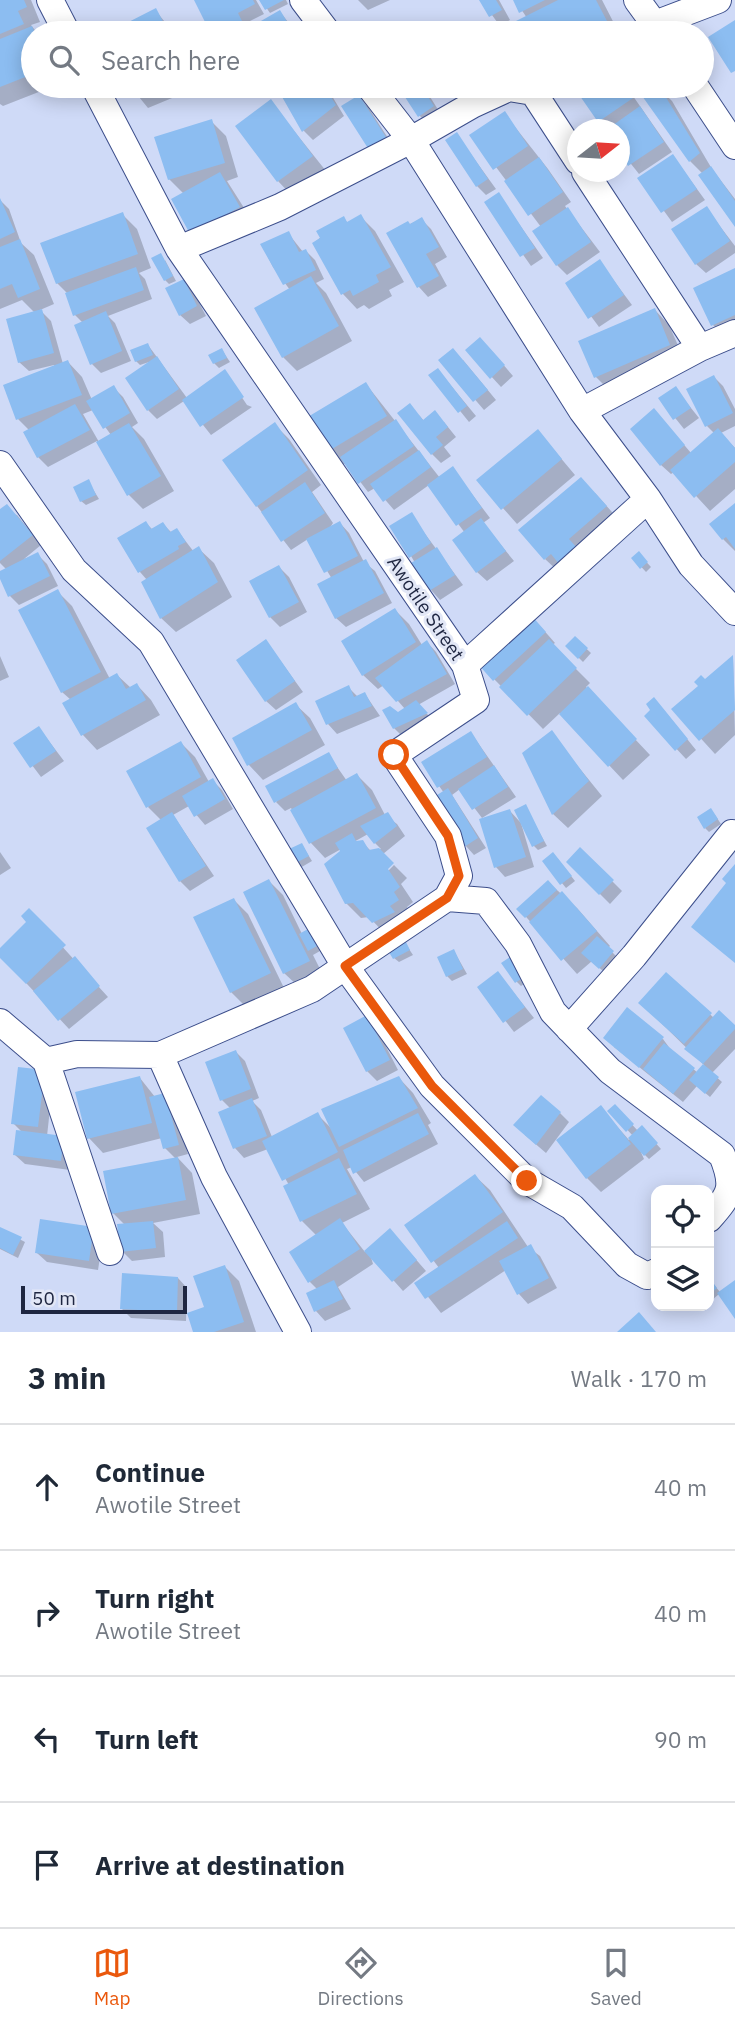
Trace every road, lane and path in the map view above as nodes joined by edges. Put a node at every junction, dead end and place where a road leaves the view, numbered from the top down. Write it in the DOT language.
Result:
graph roads {
  1 [pos="50,0"];
  2 [pos="303,0"];
  3 [pos="637,0"];
  4 [pos="718,0"];
  5 [pos="61,21"];
  6 [pos="319,21"];
  7 [pos="652,21"];
  8 [pos="675,21"];
  9 [pos="100,98"];
  10 [pos="378,98"];
  11 [pos="487,98"];
  12 [pos="537,98"];
  13 [pos="703,98"];
  14 [pos="411,140"];
  15 [pos="567,143"];
  16 [pos="735,146"];
  17 [pos="592,182"];
  18 [pos="179,249"];
  19 [pos="735,333"];
  20 [pos="700,348"];
  21 [pos="582,411"];
  22 [pos="0,464"];
  23 [pos="648,499"];
  24 [pos="735,611"];
  25 [pos="465,665"];
  26 [pos="732,834"];
  27 [pos="447,898"];
  28 [pos="345,966"];
  29 [pos="0,1022"];
  30 [pos="569,1029"];
  31 [pos="160,1055"];
  32 [pos="46,1061"];
  33 [pos="714,1213"];
  34 [pos="110,1252"];
  35 [pos="651,1274"];
  36 [pos="298,1332"];
  1 -- 5 [label="street"];
  2 -- 6 [label="street"];
  3 -- 7 [label="street"];
  4 -- 8 [label="street"];
  9 -- 18 [label="street, Awotile Street"];
  10 -- 14 [label="street"];
  11 -- 14 [label="street"];
  12 -- 15 [label="street"];
  13 -- 16 [label="street"];
  14 -- 18 [label="street"];
  14 -- 21 [label="street"];
  17 -- 20 [label="street"];
  18 -- 25 [label="street, Awotile Street"];
  19 -- 20 [label="street"];
  20 -- 21 [label="street"];
  21 -- 23 [label="street"];
  22 -- 28 [label="street"];
  23 -- 24 [label="street"];
  23 -- 25 [label="street"];
  25 -- 27 [label="street, Awotile Street"];
  26 -- 30 [label="street"];
  27 -- 28 [label="street"];
  27 -- 30 [label="street"];
  28 -- 31 [label="street"];
  28 -- 35 [label="street"];
  29 -- 32 [label="street"];
  30 -- 33 [label="street"];
  31 -- 32 [label="street"];
  31 -- 36 [label="street"];
  32 -- 34 [label="street"];
}
